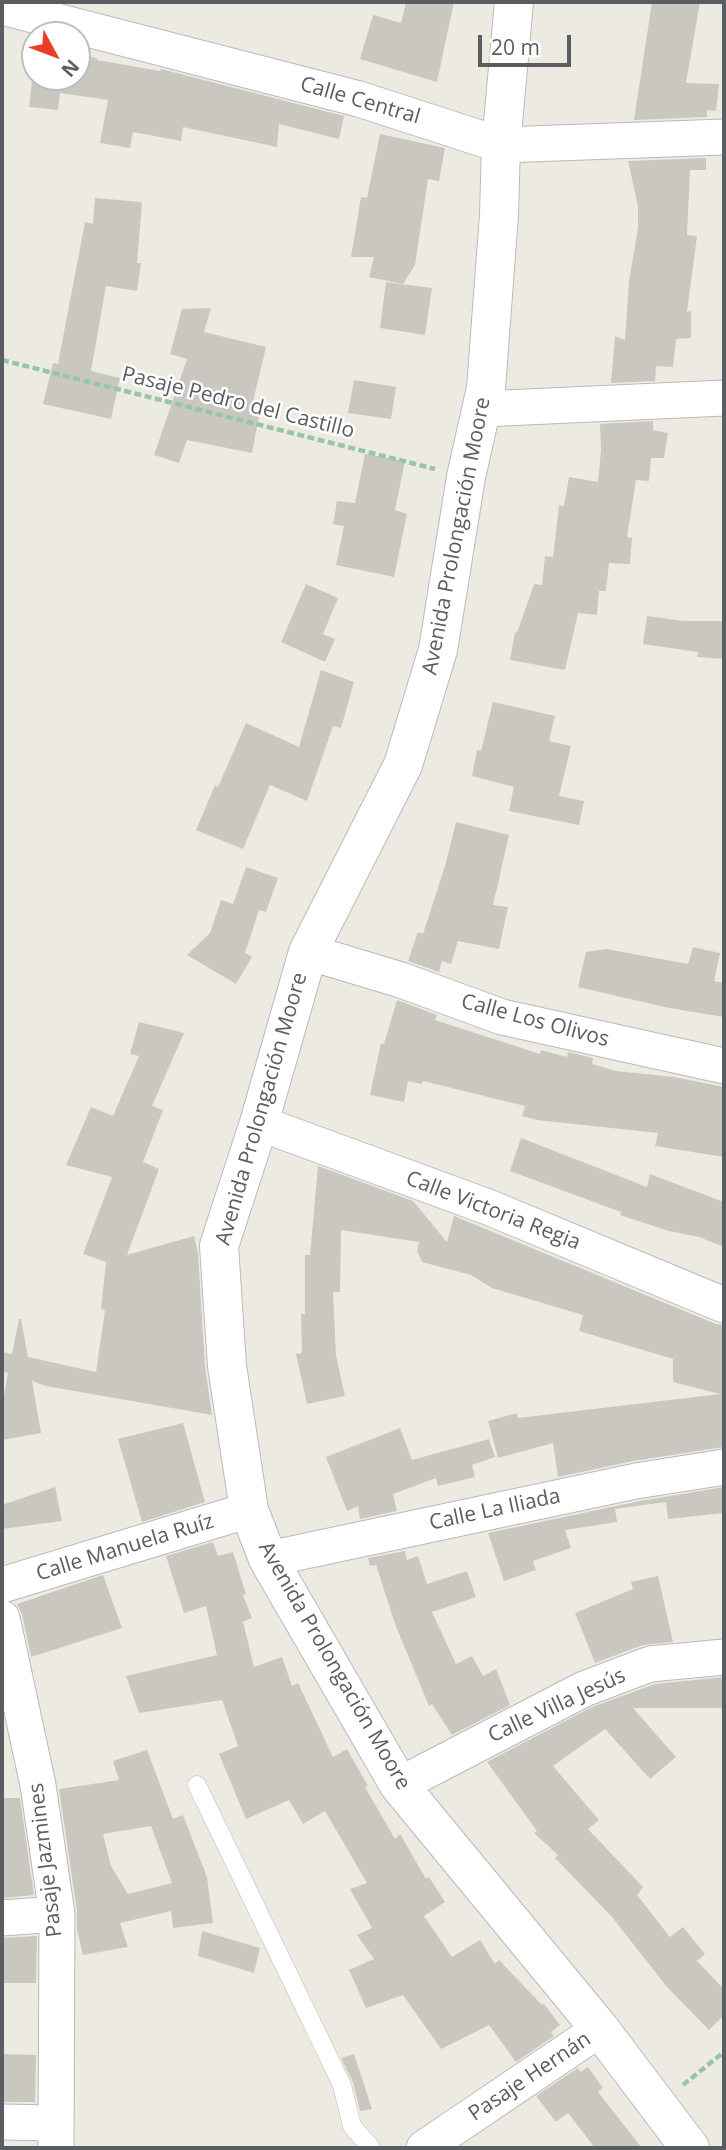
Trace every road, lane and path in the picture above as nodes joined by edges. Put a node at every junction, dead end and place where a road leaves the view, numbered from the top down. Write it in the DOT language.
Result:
graph roads {
  1 [pos="514,2"];
  2 [pos="2,7"];
  3 [pos="724,137"];
  4 [pos="501,145"];
  5 [pos="2,360"];
  6 [pos="724,398"];
  7 [pos="482,409"];
  8 [pos="466,477"];
  9 [pos="308,952"];
  10 [pos="724,1066"];
  11 [pos="259,1123"];
  12 [pos="724,1305"];
  13 [pos="724,1467"];
  14 [pos="249,1510"];
  15 [pos="268,1559"];
  16 [pos="2,1585"];
  17 [pos="2,1618"];
  18 [pos="724,1657"];
  19 [pos="197,1785"];
  20 [pos="399,1785"];
  21 [pos="57,1914"];
  22 [pos="2,1918"];
  23 [pos="600,2029"];
  24 [pos="724,2052"];
  25 [pos="658,2106"];
  26 [pos="2,2122"];
  27 [pos="56,2136"];
  28 [pos="371,2148"];
  29 [pos="424,2148"];
  30 [pos="690,2148"];
  1 -- 4 [label="street, Avenida Prolongación Moore"];
  2 -- 4 [label="street, Calle Central"];
  3 -- 4 [label="street, Calle Central"];
  4 -- 7 [label="street, Avenida Prolongación Moore"];
  5 -- 8 [label="path, Pasaje Pedro del Castillo"];
  6 -- 7 [label="street"];
  7 -- 8 [label="street, Avenida Prolongación Moore"];
  8 -- 9 [label="street, Avenida Prolongación Moore"];
  9 -- 10 [label="street, Calle Los Olivos"];
  9 -- 11 [label="street, Avenida Prolongación Moore"];
  11 -- 12 [label="street, Calle Victoria Regia"];
  11 -- 14 [label="street, Avenida Prolongación Moore"];
  13 -- 15 [label="street, Calle La Iliada"];
  14 -- 15 [label="street, Avenida Prolongación Moore"];
  14 -- 16 [label="street, Calle Manuela Ruíz"];
  15 -- 20 [label="street, Avenida Prolongación Moore"];
  17 -- 21 [label="street, Pasaje Jazmines"];
  18 -- 20 [label="street, Calle Villa Jesús"];
  19 -- 28 [label="lane"];
  20 -- 23 [label="street, Avenida Prolongación Moore"];
  21 -- 22 [label="street"];
  21 -- 27 [label="street, Pasaje Jazmines"];
  23 -- 25 [label="street, Avenida Prolongación Moore"];
  23 -- 29 [label="street, Pasaje Hernán"];
  24 -- 25 [label="path"];
  25 -- 30 [label="street, Avenida Prolongación Moore"];
  26 -- 27 [label="street"];
}
